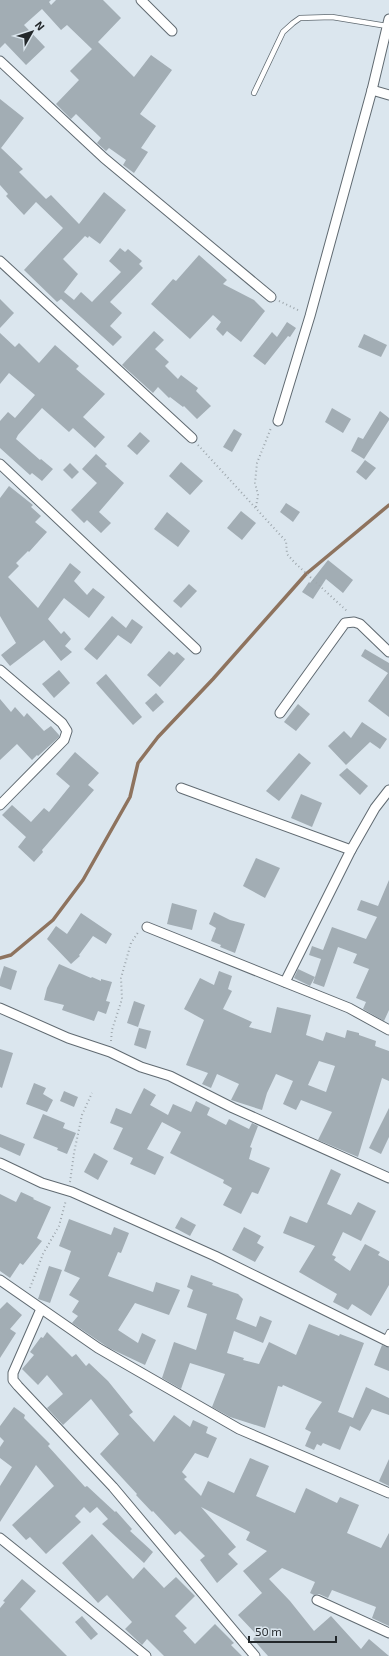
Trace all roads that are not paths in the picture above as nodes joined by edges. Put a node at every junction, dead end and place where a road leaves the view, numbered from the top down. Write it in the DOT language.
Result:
graph roads {
  1 [pos="141,0"];
  2 [pos="388,22"];
  3 [pos="172,31"];
  4 [pos="0,61"];
  5 [pos="372,90"];
  6 [pos="254,92"];
  7 [pos="389,96"];
  8 [pos="0,261"];
  9 [pos="271,297"];
  10 [pos="278,421"];
  11 [pos="192,438"];
  12 [pos="0,464"];
  13 [pos="196,649"];
  14 [pos="389,652"];
  15 [pos="0,670"];
  16 [pos="280,713"];
  17 [pos="181,788"];
  18 [pos="389,790"];
  19 [pos="0,805"];
  20 [pos="351,850"];
  21 [pos="147,927"];
  22 [pos="285,982"];
  23 [pos="0,1008"];
  24 [pos="389,1030"];
  25 [pos="0,1163"];
  26 [pos="389,1178"];
  27 [pos="0,1280"];
  28 [pos="41,1309"];
  29 [pos="388,1338"];
  30 [pos="389,1493"];
  31 [pos="0,1538"];
  32 [pos="317,1600"];
  33 [pos="389,1633"];
  34 [pos="146,1656"];
  35 [pos="255,1656"];
  1 -- 3 [label="street"];
  2 -- 5 [label="street"];
  2 -- 6 [label="lane"];
  4 -- 9 [label="street"];
  5 -- 7 [label="street"];
  5 -- 10 [label="street"];
  8 -- 11 [label="street"];
  12 -- 13 [label="street"];
  14 -- 16 [label="street"];
  15 -- 19 [label="street"];
  17 -- 20 [label="street"];
  18 -- 20 [label="street"];
  20 -- 22 [label="street"];
  21 -- 22 [label="street"];
  22 -- 24 [label="street"];
  23 -- 26 [label="street"];
  25 -- 29 [label="street"];
  27 -- 28 [label="street"];
  28 -- 30 [label="street"];
  28 -- 35 [label="street"];
  31 -- 34 [label="street"];
  32 -- 33 [label="street"];
}
